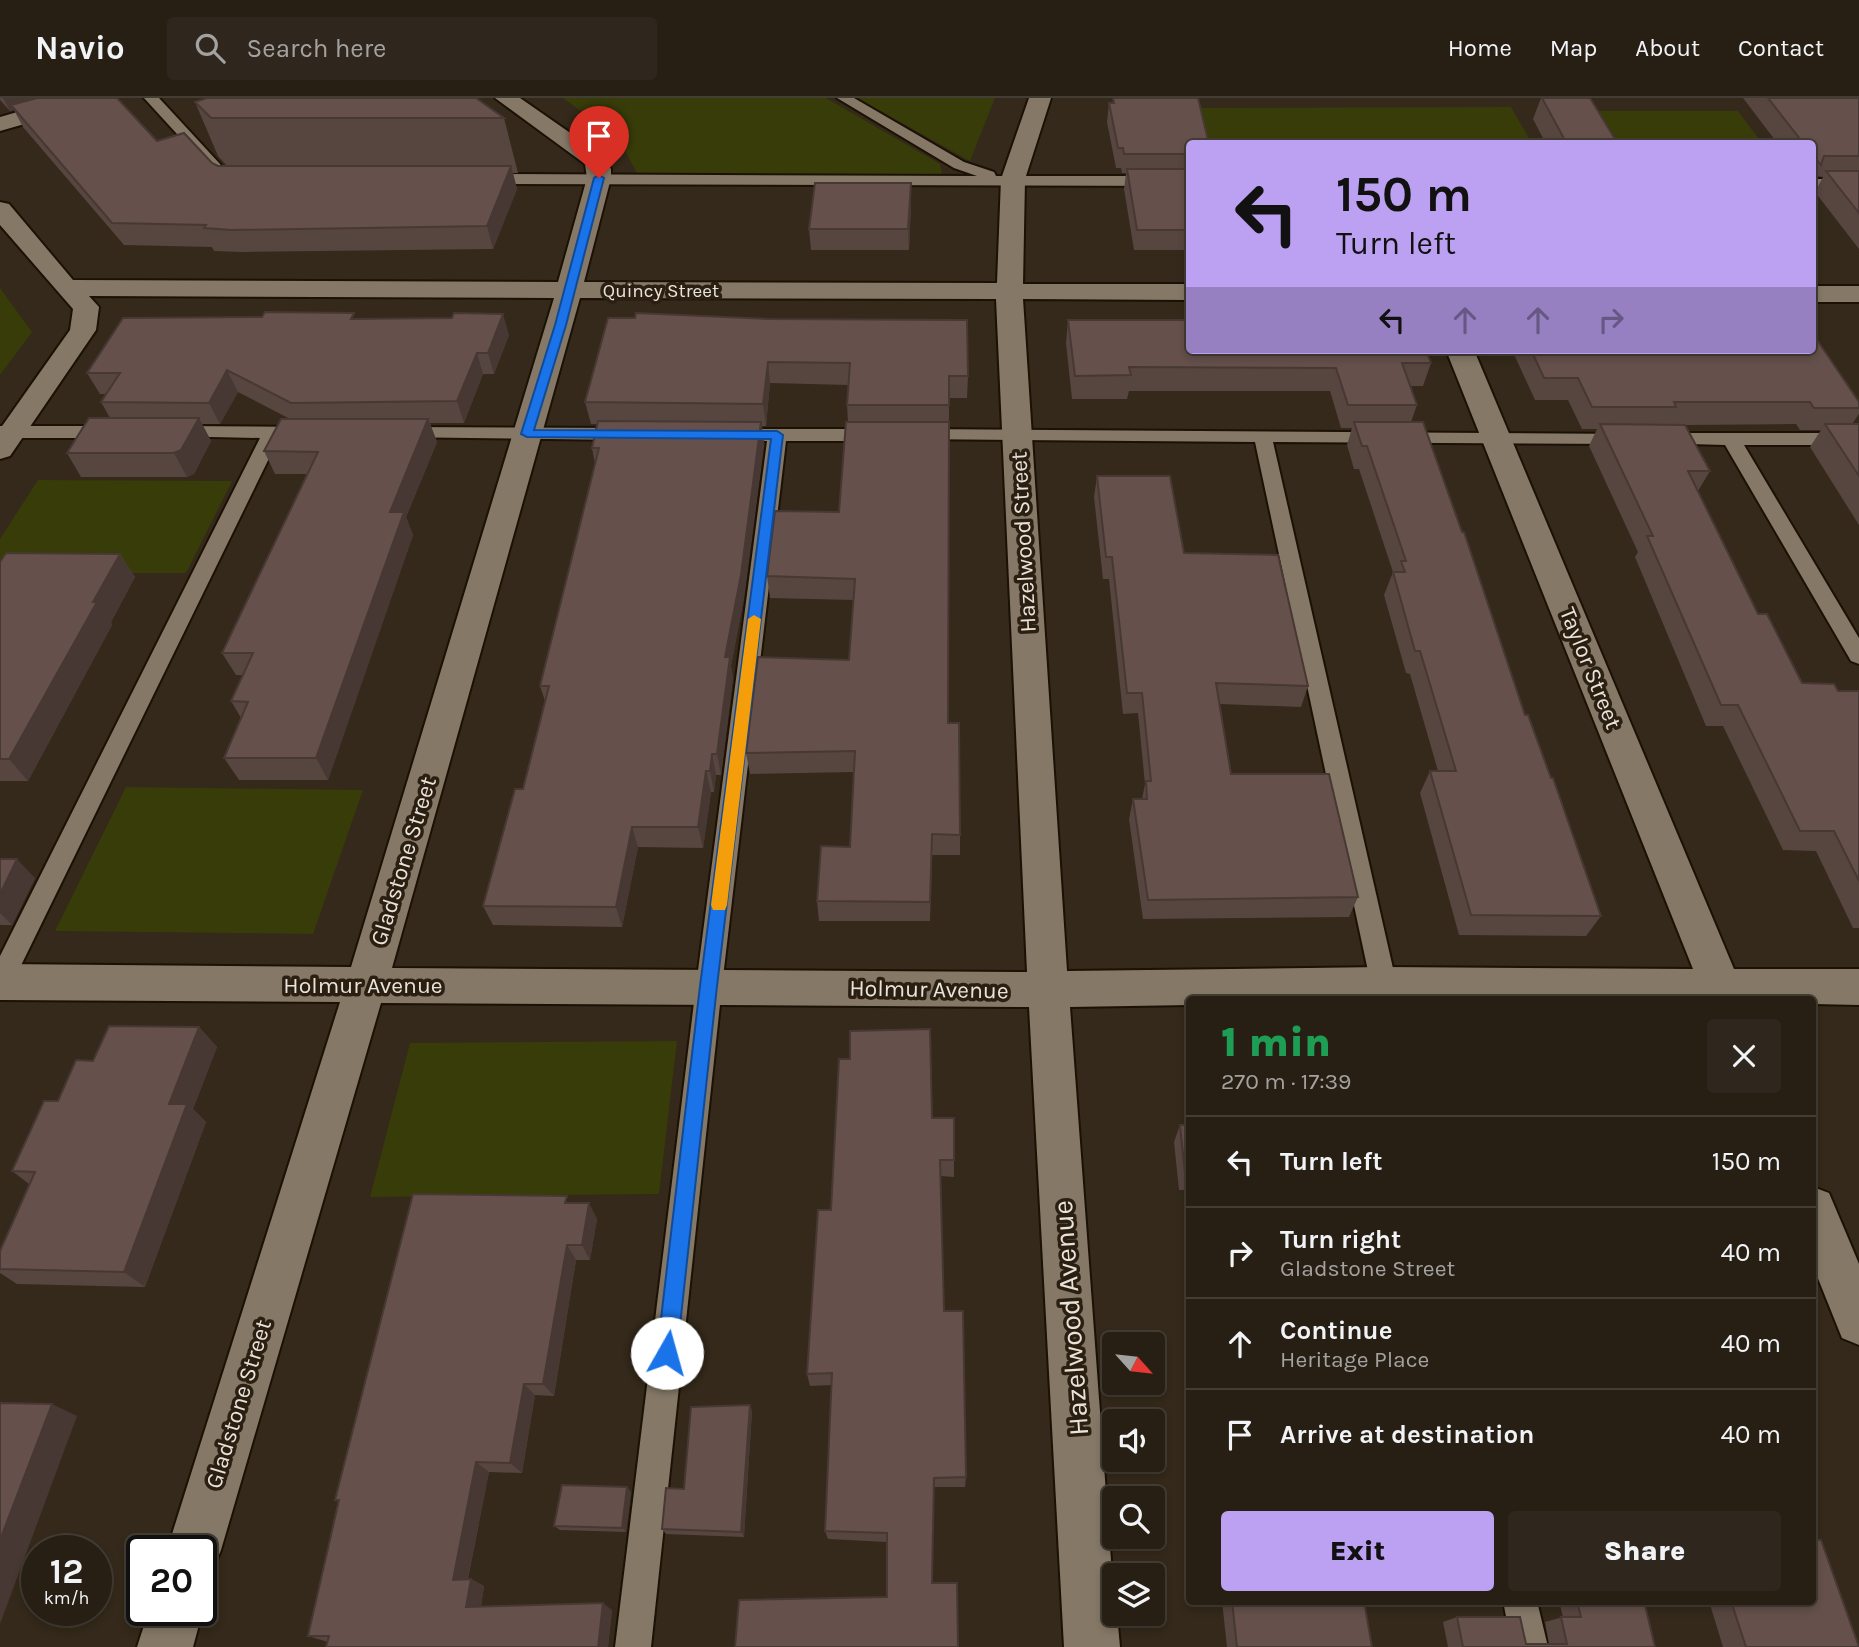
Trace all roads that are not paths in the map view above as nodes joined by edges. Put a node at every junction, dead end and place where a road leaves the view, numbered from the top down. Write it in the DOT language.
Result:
graph roads {
  1 [pos="90,98"];
  2 [pos="151,98"];
  3 [pos="506,98"];
  4 [pos="844,98"];
  5 [pos="1040,98"];
  6 [pos="0,124"];
  7 [pos="599,178"];
  8 [pos="470,179"];
  9 [pos="229,181"];
  10 [pos="1186,181"];
  11 [pos="1013,183"];
  12 [pos="1816,184"];
  13 [pos="1859,184"];
  14 [pos="0,209"];
  15 [pos="66,288"];
  16 [pos="567,290"];
  17 [pos="1011,291"];
  18 [pos="1186,292"];
  19 [pos="1816,294"];
  20 [pos="1859,294"];
  21 [pos="1462,354"];
  22 [pos="272,433"];
  23 [pos="325,433"];
  24 [pos="379,433"];
  25 [pos="527,434"];
  26 [pos="643,434"];
  27 [pos="710,435"];
  28 [pos="777,435"];
  29 [pos="1016,436"];
  30 [pos="1263,437"];
  31 [pos="4,438"];
  32 [pos="1496,438"];
  33 [pos="1731,439"];
  34 [pos="1859,439"];
  35 [pos="1859,656"];
  36 [pos="0,982"];
  37 [pos="365,986"];
  38 [pos="709,986"];
  39 [pos="1859,987"];
  40 [pos="1048,989"];
  41 [pos="1385,992"];
  42 [pos="1724,993"];
  43 [pos="1816,1216"];
  44 [pos="1859,1321"];
  45 [pos="199,1535"];
  46 [pos="1521,1605"];
  47 [pos="171,1626"];
  48 [pos="164,1647"];
  49 [pos="634,1647"];
  50 [pos="1092,1647"];
  51 [pos="1530,1647"];
  1 -- 6 [label="street"];
  2 -- 9 [label="lane"];
  3 -- 7 [label="street"];
  4 -- 11 [label="lane"];
  5 -- 11 [label="street, Hazelwood Street"];
  7 -- 8 [label="lane"];
  7 -- 11 [label="lane"];
  7 -- 16 [label="street, Gladstone Street"];
  10 -- 11 [label="lane"];
  11 -- 17 [label="street, Hazelwood Street"];
  12 -- 13 [label="lane"];
  14 -- 15 [label="street"];
  15 -- 16 [label="street, Quincy Street"];
  15 -- 31 [label="street"];
  16 -- 17 [label="street, Quincy Street"];
  16 -- 25 [label="street, Gladstone Street"];
  17 -- 18 [label="street, Quincy Street"];
  17 -- 29 [label="street, Hazelwood Street"];
  19 -- 20 [label="street"];
  21 -- 32 [label="street, Taylor Street"];
  22 -- 23 [label="lane"];
  22 -- 31 [label="lane"];
  22 -- 36 [label="lane"];
  24 -- 25 [label="lane"];
  25 -- 26 [label="lane"];
  25 -- 37 [label="street, Gladstone Street"];
  27 -- 28 [label="lane"];
  28 -- 29 [label="lane"];
  28 -- 38 [label="lane"];
  29 -- 30 [label="lane"];
  29 -- 40 [label="street, Hazelwood Street"];
  30 -- 32 [label="lane"];
  30 -- 41 [label="lane"];
  32 -- 33 [label="lane"];
  32 -- 42 [label="street, Taylor Street"];
  33 -- 34 [label="lane"];
  33 -- 35 [label="lane"];
  36 -- 37 [label="street, Holmur Avenue"];
  37 -- 38 [label="street, Holmur Avenue"];
  37 -- 45 [label="street, Gladstone Street"];
  38 -- 40 [label="street, Holmur Avenue"];
  38 -- 49 [label="lane"];
  39 -- 42 [label="street, Holmur Avenue"];
  40 -- 41 [label="street, Holmur Avenue"];
  40 -- 50 [label="street, Hazelwood Avenue"];
  41 -- 42 [label="street, Holmur Avenue"];
  43 -- 44 [label="street"];
  46 -- 51 [label="lane"];
  47 -- 48 [label="street"];
}
